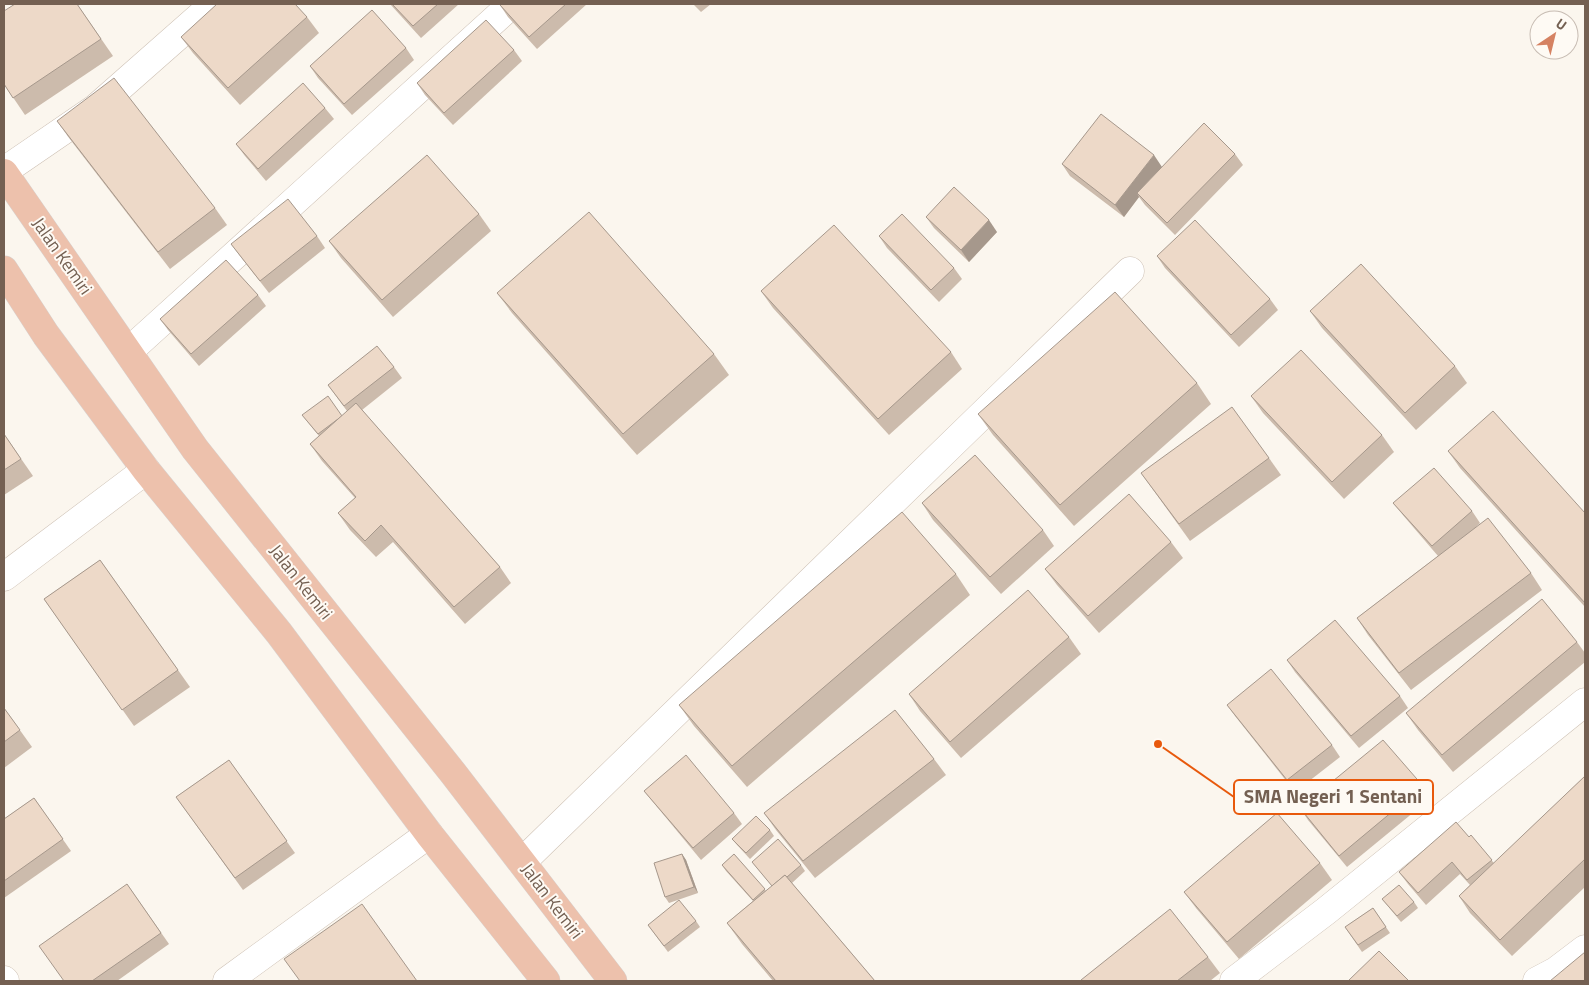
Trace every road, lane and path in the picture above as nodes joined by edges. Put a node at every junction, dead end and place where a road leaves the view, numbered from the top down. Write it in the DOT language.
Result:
graph roads {
  1 [pos="214,4"];
  2 [pos="512,4"];
  3 [pos="4,172"];
  4 [pos="4,270"];
  5 [pos="1130,271"];
  6 [pos="129,351"];
  7 [pos="146,470"];
  8 [pos="4,577"];
  9 [pos="1585,702"];
  10 [pos="430,834"];
  11 [pos="522,862"];
  12 [pos="1585,949"];
  13 [pos="227,981"];
  14 [pos="546,981"];
  15 [pos="613,981"];
  16 [pos="1234,981"];
  17 [pos="1537,981"];
  1 -- 3 [label="street"];
  2 -- 6 [label="street"];
  3 -- 6 [label="highway, Jalan Kemiri"];
  4 -- 7 [label="highway"];
  5 -- 11 [label="street"];
  6 -- 11 [label="highway, Jalan Kemiri"];
  7 -- 8 [label="street"];
  7 -- 10 [label="highway"];
  9 -- 16 [label="street"];
  10 -- 13 [label="street"];
  10 -- 14 [label="highway"];
  11 -- 15 [label="highway, Jalan Kemiri"];
  12 -- 17 [label="street"];
}
